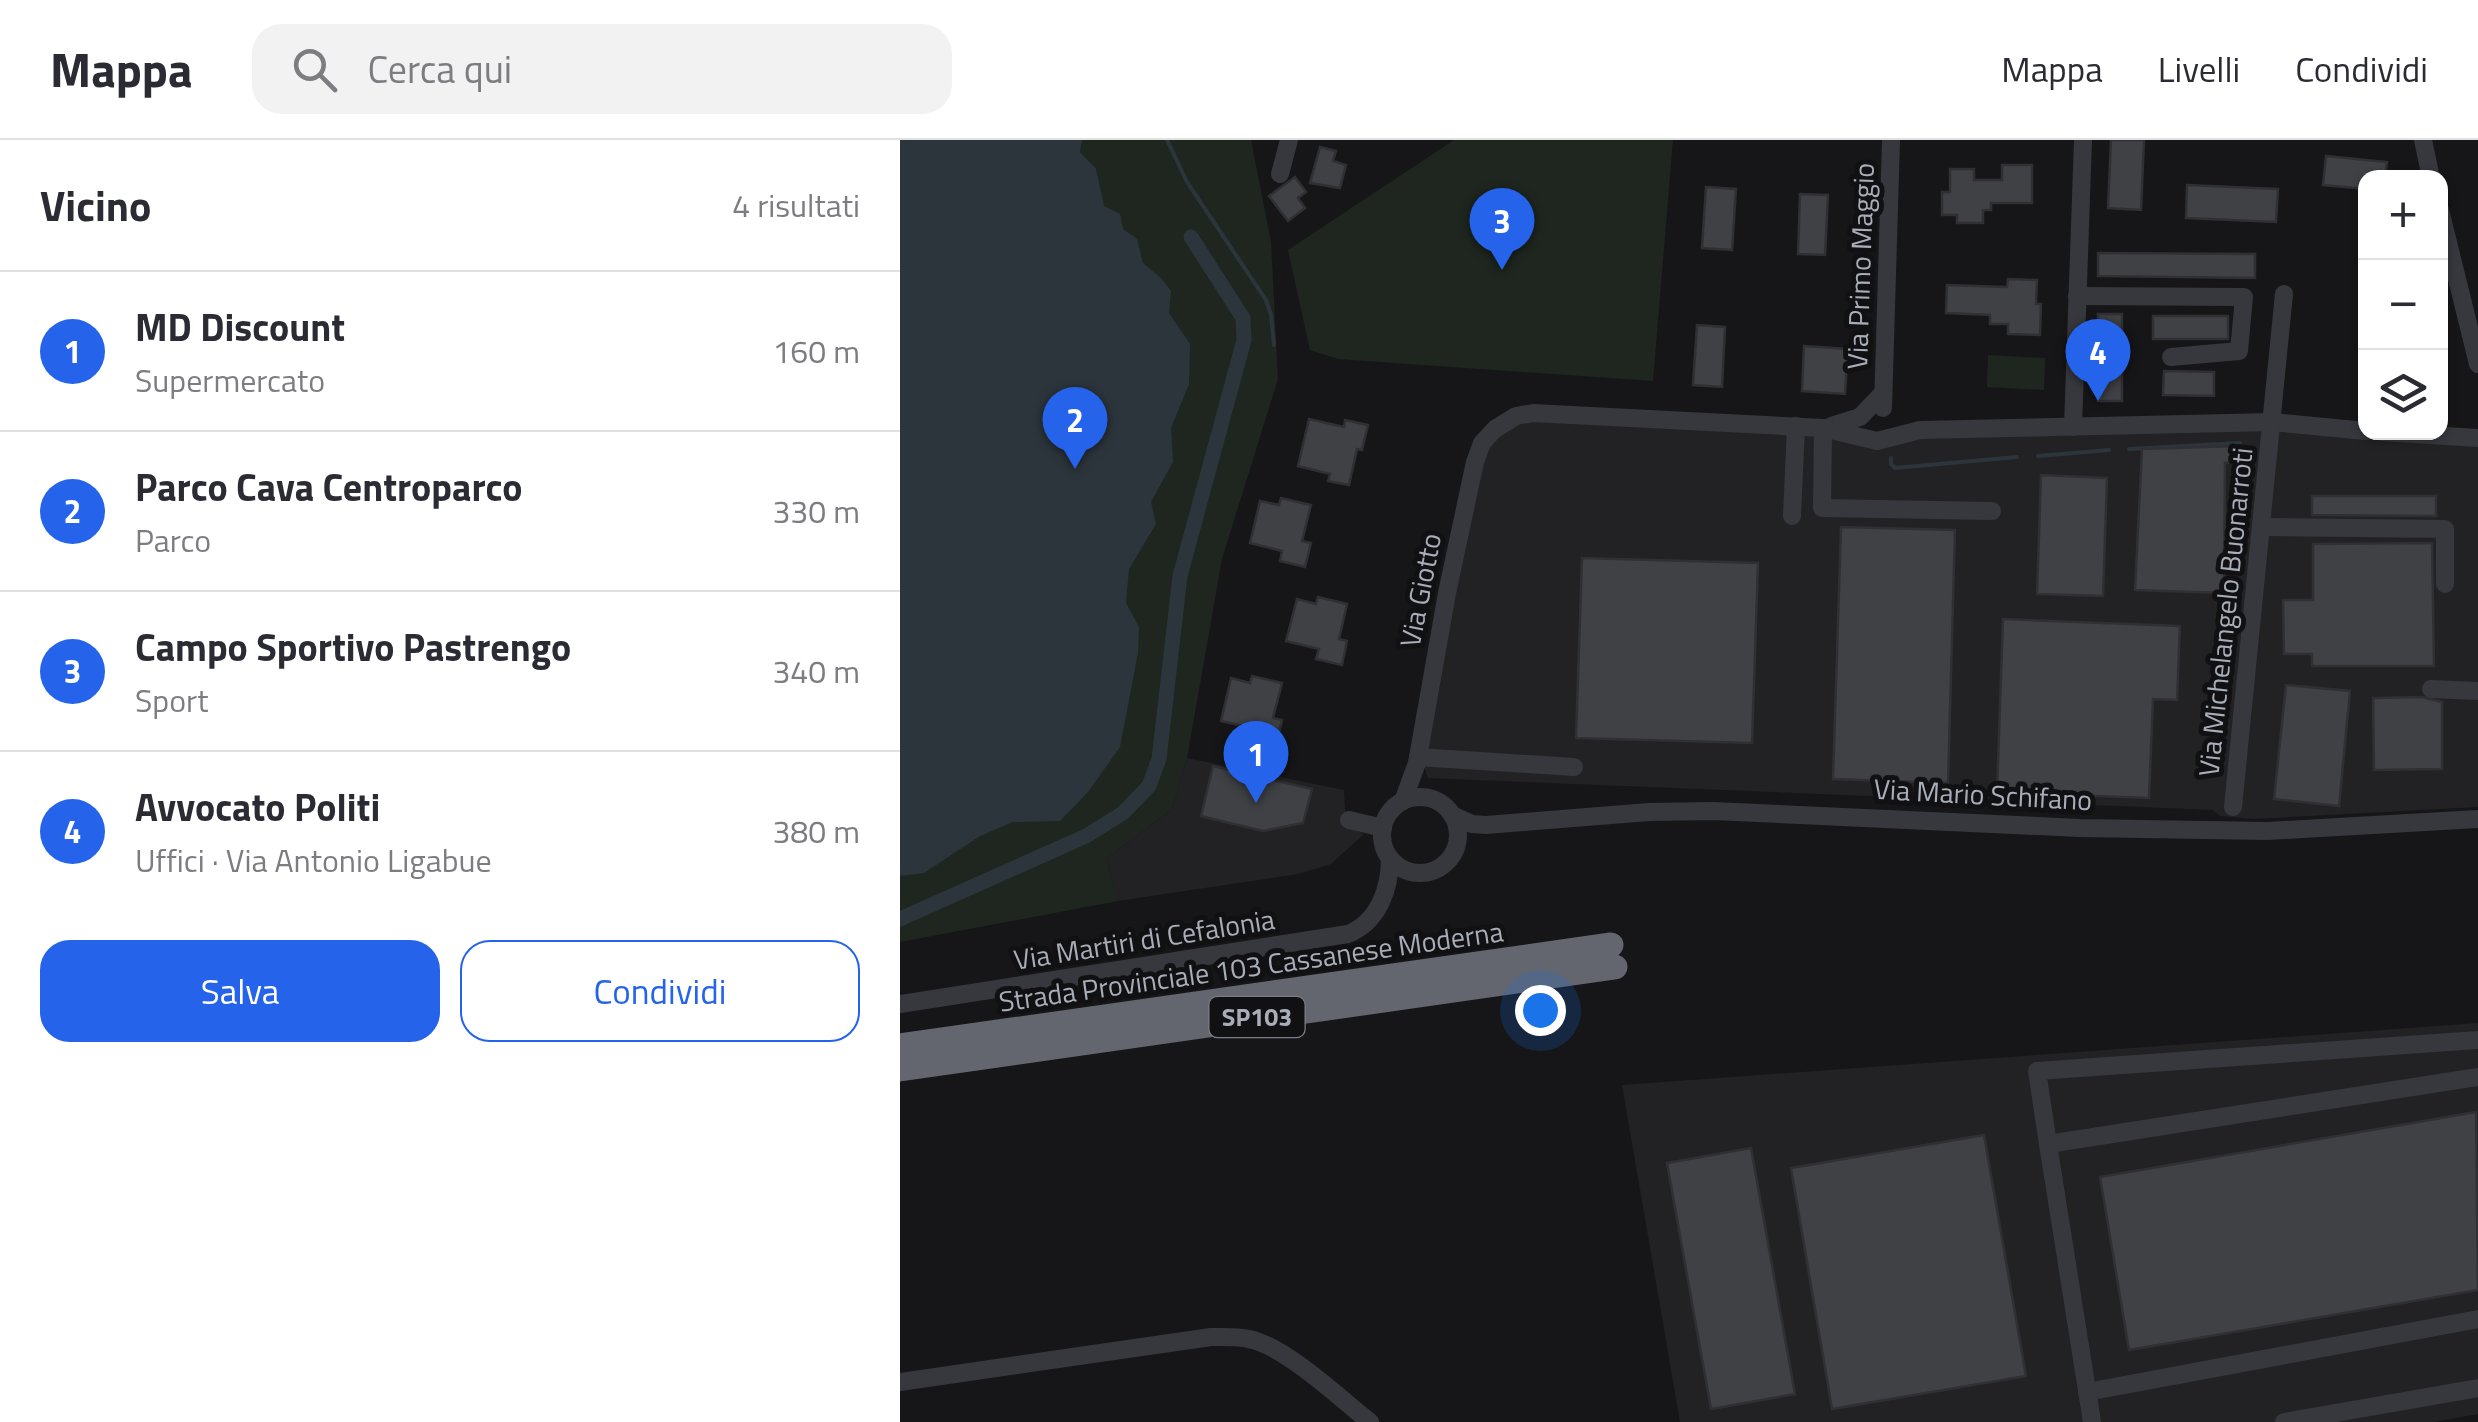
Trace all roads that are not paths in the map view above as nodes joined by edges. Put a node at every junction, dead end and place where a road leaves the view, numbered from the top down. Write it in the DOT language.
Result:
graph roads {
  1 [pos="1288,140"];
  2 [pos="1891,140"];
  3 [pos="2083,140"];
  4 [pos="2422,140"];
  5 [pos="2428,170"];
  6 [pos="1280,174"];
  7 [pos="2448,242"];
  8 [pos="2284,294"];
  9 [pos="2077,296"];
  10 [pos="2172,357"];
  11 [pos="2478,364"];
  12 [pos="1880,413"];
  13 [pos="2272,422"];
  14 [pos="1796,426"];
  15 [pos="1824,428"];
  16 [pos="2072,428"];
  17 [pos="2358,430"];
  18 [pos="2448,436"];
  19 [pos="2478,438"];
  20 [pos="1992,511"];
  21 [pos="1792,516"];
  22 [pos="2261,527"];
  23 [pos="2446,584"];
  24 [pos="2432,689"];
  25 [pos="2478,690"];
  26 [pos="1418,760"];
  27 [pos="1574,768"];
  28 [pos="1432,799"];
  29 [pos="1402,801"];
  30 [pos="2232,807"];
  31 [pos="1452,814"];
  32 [pos="1349,820"];
  33 [pos="2478,820"];
  34 [pos="1486,826"];
  35 [pos="1383,828"];
  36 [pos="1455,849"];
  37 [pos="1390,858"];
  38 [pos="1418,872"];
  39 [pos="1381,901"];
  40 [pos="900,1004"];
  41 [pos="2478,1040"];
  42 [pos="900,1046"];
  43 [pos="900,1069"];
  44 [pos="2478,1077"];
  45 [pos="2048,1144"];
  46 [pos="2478,1319"];
  47 [pos="900,1382"];
  48 [pos="2478,1388"];
  49 [pos="2087,1392"];
  50 [pos="1370,1422"];
  51 [pos="2092,1422"];
  52 [pos="2284,1422"];
  1 -- 6 [label="street"];
  2 -- 12 [label="street, Via Primo Maggio"];
  3 -- 9 [label="street"];
  4 -- 5 [label="street"];
  7 -- 11 [label="street"];
  8 -- 13 [label="street, Via Michelangelo Buonarroti"];
  9 -- 10 [label="street"];
  9 -- 16 [label="street"];
  12 -- 15 [label="street"];
  12 -- 15 [label="street"];
  12 -- 16 [label="street"];
  13 -- 16 [label="street"];
  13 -- 17 [label="street"];
  13 -- 22 [label="street, Via Michelangelo Buonarroti"];
  14 -- 15 [label="street"];
  14 -- 21 [label="street"];
  14 -- 26 [label="street, Via Giotto"];
  15 -- 20 [label="street"];
  18 -- 19 [label="street"];
  22 -- 23 [label="street"];
  22 -- 30 [label="street, Via Michelangelo Buonarroti"];
  24 -- 25 [label="street"];
  26 -- 27 [label="street"];
  26 -- 28 [label="street"];
  26 -- 29 [label="street, Via Giotto"];
  28 -- 29 [label="street"];
  28 -- 31 [label="street"];
  29 -- 35 [label="street"];
  31 -- 34 [label="street, Via Mario Schifano"];
  31 -- 36 [label="street"];
  32 -- 35 [label="street"];
  33 -- 34 [label="street, Via Mario Schifano"];
  34 -- 36 [label="street"];
  35 -- 37 [label="street"];
  36 -- 38 [label="street"];
  37 -- 38 [label="street"];
  37 -- 39 [label="street"];
  38 -- 39 [label="street, Via Martiri di Cefalonia"];
  39 -- 40 [label="street, Via Martiri di Cefalonia"];
  41 -- 45 [label="street"];
  42 -- 43 [label="highway, Strada Provinciale 103 Cassanese Moderna / SP103"];
  44 -- 45 [label="street"];
  45 -- 49 [label="street"];
  46 -- 49 [label="street"];
  47 -- 50 [label="street"];
  48 -- 52 [label="street"];
  49 -- 51 [label="street"];
}
